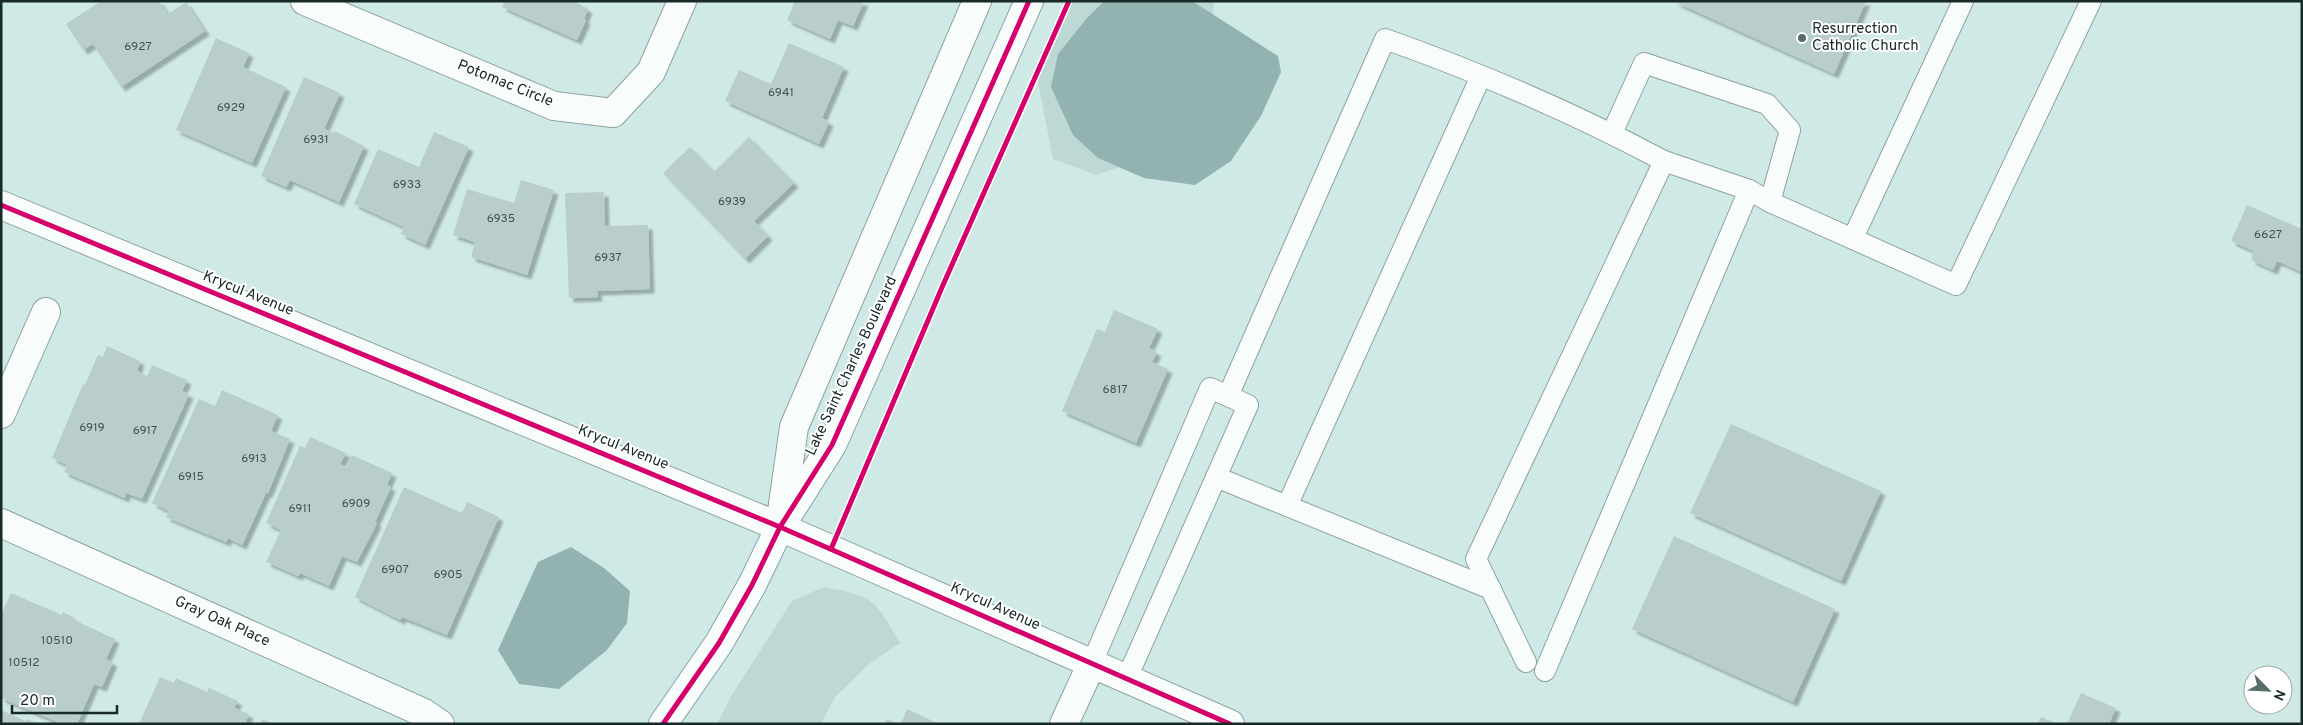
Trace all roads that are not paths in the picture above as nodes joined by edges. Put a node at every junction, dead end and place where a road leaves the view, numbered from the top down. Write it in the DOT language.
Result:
graph roads {
  1 [pos="305,1"];
  2 [pos="682,1"];
  3 [pos="977,1"];
  4 [pos="1029,1"];
  5 [pos="1963,1"];
  6 [pos="2091,1"];
  7 [pos="1481,76"];
  8 [pos="1612,133"];
  9 [pos="1664,161"];
  10 [pos="1749,190"];
  11 [pos="1770,202"];
  12 [pos="1,205"];
  13 [pos="1854,238"];
  14 [pos="46,312"];
  15 [pos="1219,392"];
  16 [pos="1,414"];
  17 [pos="1216,477"];
  18 [pos="1287,506"];
  19 [pos="1,524"];
  20 [pos="780,527"];
  21 [pos="1491,589"];
  22 [pos="1526,662"];
  23 [pos="1092,663"];
  24 [pos="1545,671"];
  25 [pos="1127,678"];
  26 [pos="440,724"];
  27 [pos="663,724"];
  28 [pos="1064,724"];
  29 [pos="1230,724"];
  1 -- 2 [label="street, Potomac Circle"];
  3 -- 20 [label="street, Lake Saint Charles Boulevard"];
  4 -- 20 [label="street, Lake Saint Charles Boulevard"];
  5 -- 13 [label="lane"];
  6 -- 13 [label="lane"];
  7 -- 8 [label="lane"];
  7 -- 15 [label="lane"];
  7 -- 18 [label="lane"];
  8 -- 9 [label="lane"];
  8 -- 11 [label="lane"];
  9 -- 10 [label="lane"];
  9 -- 21 [label="lane"];
  10 -- 11 [label="lane"];
  10 -- 24 [label="lane"];
  11 -- 13 [label="lane"];
  12 -- 20 [label="street, Krycul Avenue"];
  14 -- 16 [label="street"];
  15 -- 17 [label="lane"];
  15 -- 23 [label="lane"];
  17 -- 18 [label="lane"];
  17 -- 25 [label="lane"];
  18 -- 21 [label="lane"];
  19 -- 26 [label="street, Gray Oak Place"];
  20 -- 23 [label="street, Krycul Avenue"];
  20 -- 27 [label="street, Lake Saint Charles Boulevard"];
  21 -- 22 [label="lane"];
  23 -- 25 [label="street, Krycul Avenue"];
  23 -- 28 [label="street"];
  25 -- 29 [label="street, Krycul Avenue"];
}
